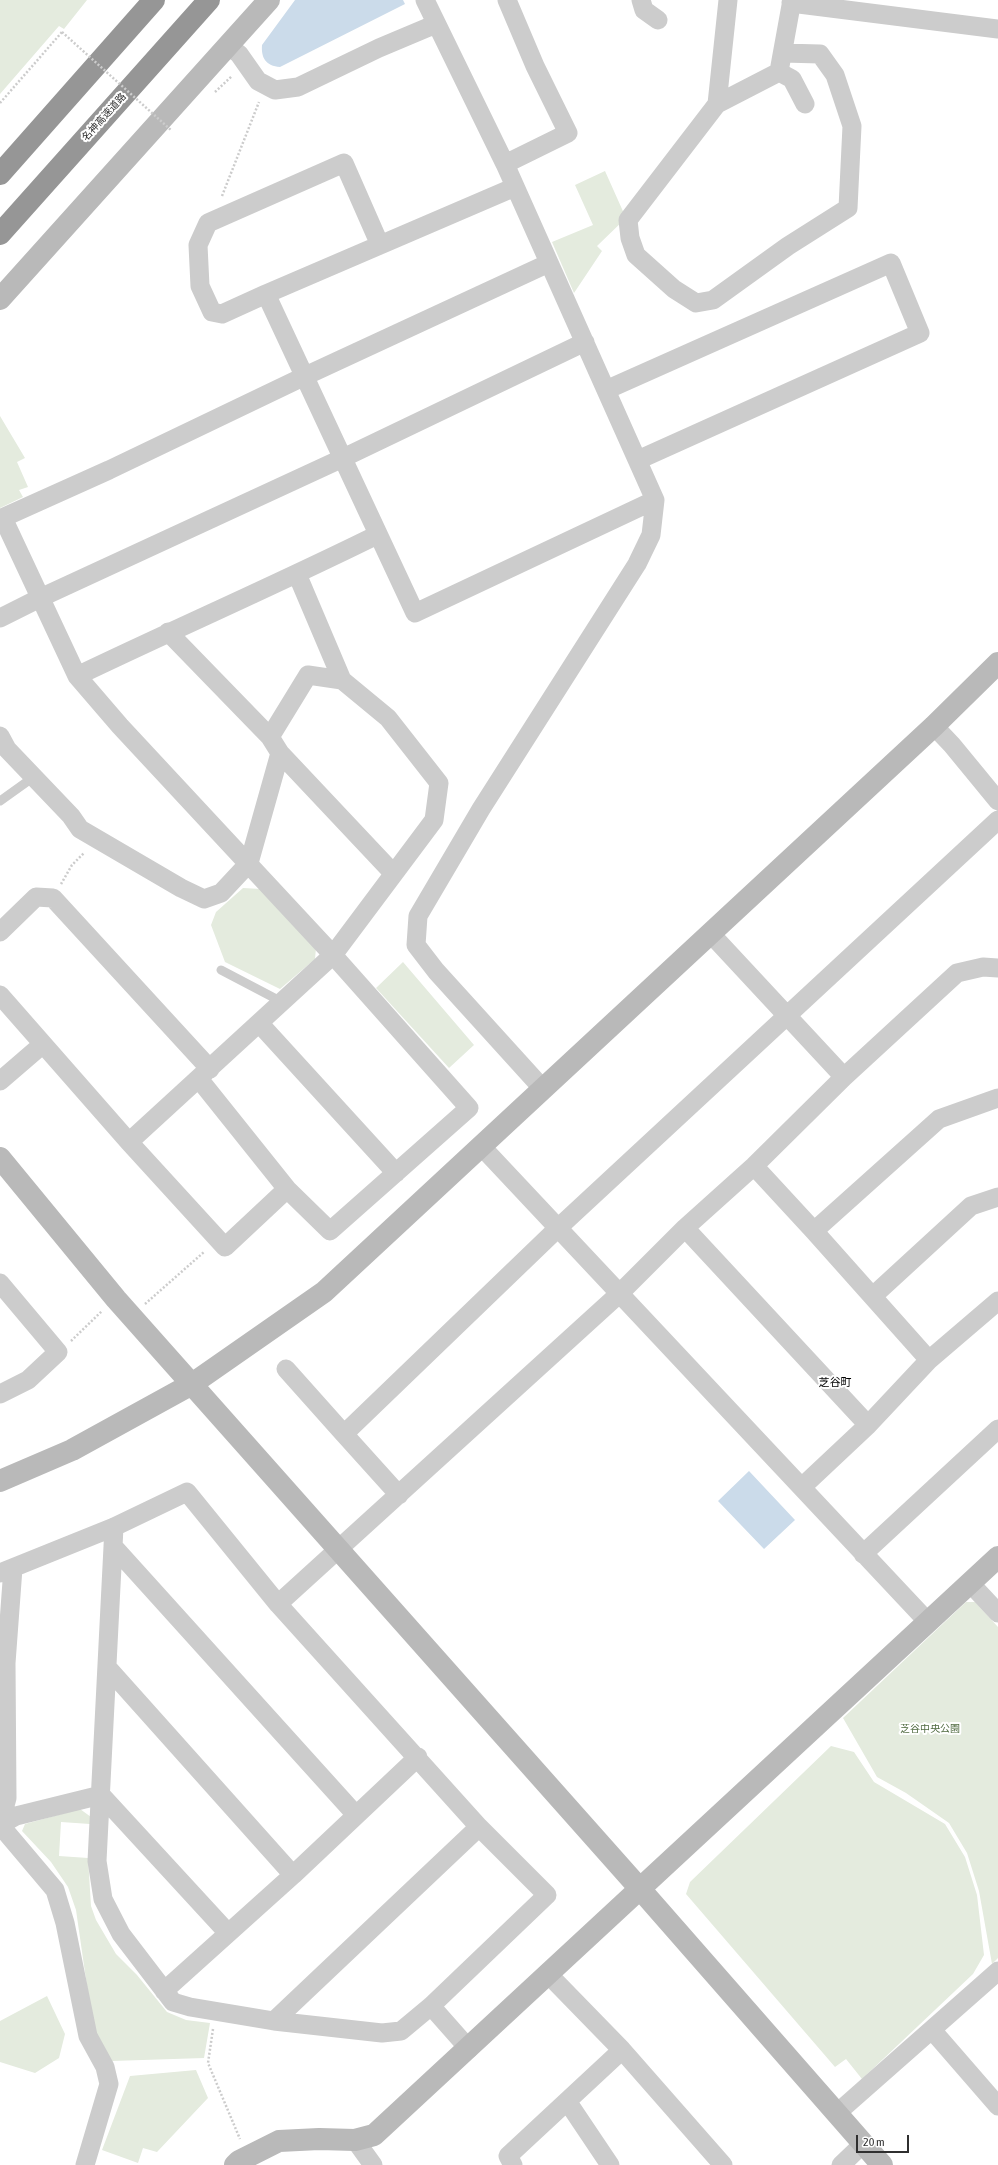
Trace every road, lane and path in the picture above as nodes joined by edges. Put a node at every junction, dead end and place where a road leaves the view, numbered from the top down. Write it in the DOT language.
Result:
graph roads {
  1 [pos="154,0"];
  2 [pos="209,0"];
  3 [pos="269,0"];
  4 [pos="425,0"];
  5 [pos="507,0"];
  6 [pos="641,0"];
  7 [pos="728,0"];
  8 [pos="792,2"];
  9 [pos="658,20"];
  10 [pos="436,24"];
  11 [pos="998,29"];
  12 [pos="227,45"];
  13 [pos="783,53"];
  14 [pos="779,72"];
  15 [pos="266,85"];
  16 [pos="0,103"];
  17 [pos="717,104"];
  18 [pos="806,104"];
  19 [pos="172,131"];
  20 [pos="505,164"];
  21 [pos="0,174"];
  22 [pos="515,187"];
  23 [pos="208,223"];
  24 [pos="0,234"];
  25 [pos="380,245"];
  26 [pos="549,263"];
  27 [pos="266,294"];
  28 [pos="0,299"];
  29 [pos="585,342"];
  30 [pos="303,377"];
  31 [pos="606,390"];
  32 [pos="343,458"];
  33 [pos="638,460"];
  34 [pos="655,500"];
  35 [pos="1,519"];
  36 [pos="377,535"];
  37 [pos="297,574"];
  38 [pos="40,598"];
  39 [pos="0,618"];
  40 [pos="168,632"];
  41 [pos="998,663"];
  42 [pos="78,676"];
  43 [pos="342,680"];
  44 [pos="934,726"];
  45 [pos="0,736"];
  46 [pos="275,745"];
  47 [pos="35,776"];
  48 [pos="0,801"];
  49 [pos="998,801"];
  50 [pos="998,820"];
  51 [pos="98,839"];
  52 [pos="249,863"];
  53 [pos="393,873"];
  54 [pos="53,898"];
  55 [pos="0,932"];
  56 [pos="711,934"];
  57 [pos="333,955"];
  58 [pos="998,968"];
  59 [pos="221,970"];
  60 [pos="0,995"];
  61 [pos="282,1002"];
  62 [pos="787,1015"];
  63 [pos="260,1023"];
  64 [pos="43,1044"];
  65 [pos="205,1074"];
  66 [pos="844,1077"];
  67 [pos="0,1081"];
  68 [pos="543,1089"];
  69 [pos="998,1098"];
  70 [pos="129,1142"];
  71 [pos="482,1147"];
  72 [pos="0,1158"];
  73 [pos="754,1166"];
  74 [pos="396,1173"];
  75 [pos="287,1189"];
  76 [pos="998,1197"];
  77 [pos="558,1228"];
  78 [pos="685,1228"];
  79 [pos="814,1231"];
  80 [pos="218,1240"];
  81 [pos="0,1283"];
  82 [pos="619,1294"];
  83 [pos="873,1296"];
  84 [pos="116,1299"];
  85 [pos="998,1301"];
  86 [pos="132,1317"];
  87 [pos="58,1352"];
  88 [pos="929,1360"];
  89 [pos="286,1369"];
  90 [pos="192,1384"];
  91 [pos="0,1394"];
  92 [pos="868,1425"];
  93 [pos="998,1429"];
  94 [pos="344,1434"];
  95 [pos="0,1481"];
  96 [pos="802,1488"];
  97 [pos="399,1495"];
  98 [pos="114,1536"];
  99 [pos="339,1550"];
  100 [pos="863,1554"];
  101 [pos="998,1557"];
  102 [pos="7,1571"];
  103 [pos="970,1583"];
  104 [pos="278,1604"];
  105 [pos="998,1614"];
  106 [pos="928,1622"];
  107 [pos="3,1665"];
  108 [pos="107,1667"];
  109 [pos="418,1757"];
  110 [pos="101,1795"];
  111 [pos="356,1815"];
  112 [pos="0,1825"];
  113 [pos="479,1827"];
  114 [pos="293,1875"];
  115 [pos="641,1890"];
  116 [pos="228,1933"];
  117 [pos="998,1971"];
  118 [pos="547,1973"];
  119 [pos="164,1991"];
  120 [pos="431,2006"];
  121 [pos="215,2012"];
  122 [pos="274,2021"];
  123 [pos="932,2030"];
  124 [pos="469,2049"];
  125 [pos="622,2050"];
  126 [pos="567,2101"];
  127 [pos="996,2101"];
  128 [pos="836,2114"];
  129 [pos="355,2140"];
  130 [pos="863,2144"];
  131 [pos="241,2161"];
  132 [pos="506,2162"];
  133 [pos="85,2165"];
  134 [pos="373,2165"];
  135 [pos="610,2165"];
  136 [pos="723,2165"];
  137 [pos="841,2165"];
  138 [pos="882,2165"];
  1 -- 21 [label="highway"];
  2 -- 24 [label="highway, 名神高速道路"];
  3 -- 12 [label="street"];
  4 -- 10 [label="street"];
  5 -- 20 [label="street"];
  6 -- 9 [label="street"];
  7 -- 17 [label="street"];
  8 -- 11 [label="street"];
  8 -- 13 [label="street"];
  10 -- 15 [label="street"];
  10 -- 20 [label="street"];
  12 -- 15 [label="street"];
  12 -- 28 [label="street"];
  13 -- 14 [label="street"];
  13 -- 17 [label="street"];
  14 -- 17 [label="street"];
  14 -- 18 [label="street"];
  15 -- 23 [label="path"];
  16 -- 19 [label="path, bridge"];
  20 -- 22 [label="street"];
  22 -- 25 [label="street"];
  22 -- 26 [label="street"];
  23 -- 25 [label="street"];
  23 -- 27 [label="street"];
  25 -- 27 [label="street"];
  26 -- 29 [label="street"];
  26 -- 30 [label="street"];
  27 -- 30 [label="street"];
  29 -- 31 [label="street"];
  29 -- 32 [label="street"];
  30 -- 32 [label="street"];
  30 -- 35 [label="street"];
  31 -- 33 [label="street"];
  31 -- 33 [label="street"];
  32 -- 36 [label="street"];
  32 -- 38 [label="street"];
  33 -- 34 [label="street"];
  34 -- 36 [label="street"];
  34 -- 68 [label="street"];
  35 -- 38 [label="street"];
  36 -- 37 [label="street"];
  37 -- 40 [label="street"];
  37 -- 43 [label="street"];
  38 -- 39 [label="street"];
  38 -- 42 [label="street"];
  40 -- 42 [label="street"];
  40 -- 46 [label="street"];
  41 -- 44 [label="street"];
  42 -- 52 [label="street"];
  43 -- 46 [label="street"];
  43 -- 53 [label="street"];
  44 -- 49 [label="street"];
  44 -- 56 [label="street"];
  45 -- 47 [label="street"];
  46 -- 52 [label="street"];
  46 -- 53 [label="street"];
  47 -- 48 [label="lane"];
  47 -- 51 [label="street"];
  50 -- 62 [label="street"];
  51 -- 52 [label="street"];
  51 -- 54 [label="path"];
  52 -- 57 [label="street"];
  53 -- 57 [label="street"];
  54 -- 55 [label="street"];
  54 -- 65 [label="street"];
  56 -- 62 [label="street"];
  56 -- 68 [label="street"];
  57 -- 61 [label="street"];
  57 -- 74 [label="street"];
  58 -- 66 [label="street"];
  59 -- 61 [label="lane"];
  60 -- 64 [label="street"];
  61 -- 63 [label="street"];
  62 -- 66 [label="street"];
  62 -- 77 [label="street"];
  63 -- 65 [label="street"];
  63 -- 74 [label="street"];
  64 -- 67 [label="street"];
  64 -- 70 [label="street"];
  65 -- 70 [label="street"];
  65 -- 75 [label="street"];
  66 -- 73 [label="street"];
  68 -- 71 [label="street"];
  69 -- 79 [label="street"];
  70 -- 80 [label="street"];
  71 -- 77 [label="street"];
  71 -- 90 [label="street"];
  72 -- 84 [label="street"];
  73 -- 78 [label="street"];
  73 -- 79 [label="street"];
  74 -- 75 [label="street"];
  75 -- 80 [label="street"];
  76 -- 83 [label="street"];
  77 -- 82 [label="street"];
  77 -- 94 [label="street"];
  78 -- 82 [label="street"];
  78 -- 92 [label="street"];
  79 -- 83 [label="street"];
  80 -- 86 [label="path"];
  81 -- 87 [label="street"];
  82 -- 96 [label="street"];
  82 -- 97 [label="street"];
  83 -- 88 [label="street"];
  84 -- 86 [label="street"];
  84 -- 87 [label="path"];
  85 -- 88 [label="street"];
  86 -- 90 [label="street"];
  87 -- 91 [label="street"];
  88 -- 92 [label="street"];
  89 -- 94 [label="street"];
  90 -- 95 [label="street"];
  90 -- 99 [label="street"];
  92 -- 96 [label="street"];
  93 -- 100 [label="street"];
  94 -- 97 [label="street"];
  96 -- 100 [label="street"];
  97 -- 99 [label="street"];
  98 -- 102 [label="street"];
  98 -- 104 [label="street"];
  98 -- 108 [label="street"];
  98 -- 111 [label="street"];
  99 -- 104 [label="street"];
  99 -- 115 [label="street"];
  100 -- 106 [label="street"];
  101 -- 103 [label="street"];
  102 -- 107 [label="street"];
  103 -- 105 [label="street"];
  103 -- 106 [label="street"];
  104 -- 109 [label="street"];
  106 -- 115 [label="street"];
  107 -- 112 [label="street"];
  108 -- 110 [label="street"];
  108 -- 114 [label="street"];
  109 -- 111 [label="street"];
  109 -- 113 [label="street"];
  110 -- 112 [label="street"];
  110 -- 116 [label="street"];
  110 -- 119 [label="street"];
  111 -- 114 [label="street"];
  112 -- 133 [label="street"];
  113 -- 120 [label="street"];
  113 -- 122 [label="street"];
  114 -- 116 [label="street"];
  115 -- 118 [label="street"];
  115 -- 128 [label="street"];
  116 -- 119 [label="street"];
  117 -- 123 [label="street"];
  118 -- 124 [label="street"];
  118 -- 125 [label="street"];
  119 -- 121 [label="street"];
  120 -- 122 [label="street"];
  120 -- 124 [label="street"];
  121 -- 122 [label="street"];
  121 -- 131 [label="path"];
  123 -- 127 [label="street"];
  123 -- 128 [label="street"];
  124 -- 129 [label="street"];
  125 -- 126 [label="street"];
  125 -- 136 [label="street"];
  126 -- 132 [label="street"];
  126 -- 135 [label="street"];
  128 -- 130 [label="street"];
  129 -- 131 [label="street"];
  129 -- 134 [label="street"];
  130 -- 137 [label="street"];
  130 -- 138 [label="street"];
}
